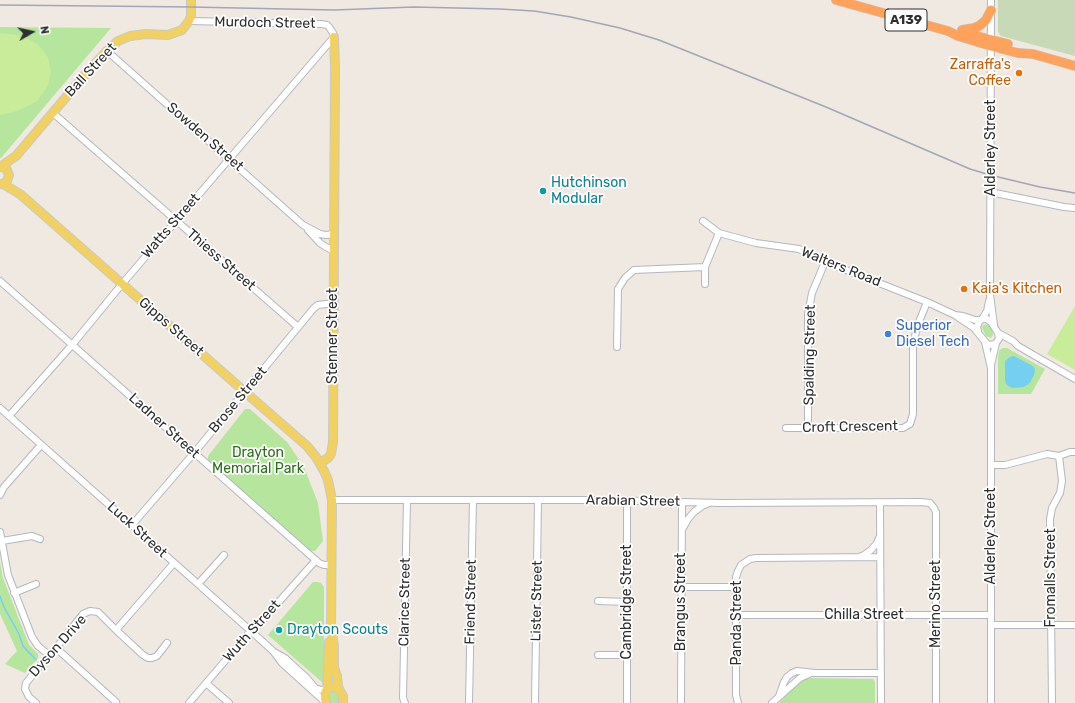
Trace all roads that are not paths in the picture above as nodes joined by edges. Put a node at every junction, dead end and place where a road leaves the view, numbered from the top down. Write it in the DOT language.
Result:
graph roads {
  1 [pos="191,0"];
  2 [pos="836,0"];
  3 [pos="991,5"];
  4 [pos="189,22"];
  5 [pos="952,31"];
  6 [pos="334,37"];
  7 [pos="991,43"];
  8 [pos="107,51"];
  9 [pos="1075,66"];
  10 [pos="54,113"];
  11 [pos="16,156"];
  12 [pos="230,159"];
  13 [pos="0,167"];
  14 [pos="9,175"];
  15 [pos="2,184"];
  16 [pos="990,192"];
  17 [pos="20,194"];
  18 [pos="1075,208"];
  19 [pos="176,221"];
  20 [pos="703,221"];
  21 [pos="303,225"];
  22 [pos="719,233"];
  23 [pos="334,234"];
  24 [pos="334,251"];
  25 [pos="825,262"];
  26 [pos="705,267"];
  27 [pos="0,281"];
  28 [pos="122,284"];
  29 [pos="705,284"];
  30 [pos="990,295"];
  31 [pos="927,302"];
  32 [pos="334,303"];
  33 [pos="955,315"];
  34 [pos="982,320"];
  35 [pos="994,326"];
  36 [pos="298,327"];
  37 [pos="978,331"];
  38 [pos="998,333"];
  39 [pos="984,342"];
  40 [pos="997,342"];
  41 [pos="72,344"];
  42 [pos="1018,346"];
  43 [pos="617,347"];
  44 [pos="990,368"];
  45 [pos="1075,379"];
  46 [pos="245,392"];
  47 [pos="0,408"];
  48 [pos="9,416"];
  49 [pos="808,427"];
  50 [pos="786,428"];
  51 [pos="41,445"];
  52 [pos="1075,452"];
  53 [pos="194,453"];
  54 [pos="1058,456"];
  55 [pos="320,463"];
  56 [pos="991,465"];
  57 [pos="0,495"];
  58 [pos="332,500"];
  59 [pos="407,500"];
  60 [pos="472,500"];
  61 [pos="538,500"];
  62 [pos="627,500"];
  63 [pos="682,502"];
  64 [pos="880,502"];
  65 [pos="712,503"];
  66 [pos="933,505"];
  67 [pos="132,525"];
  68 [pos="0,532"];
  69 [pos="880,534"];
  70 [pos="682,536"];
  71 [pos="40,539"];
  72 [pos="2,541"];
  73 [pos="224,555"];
  74 [pos="880,557"];
  75 [pos="856,558"];
  76 [pos="316,560"];
  77 [pos="174,563"];
  78 [pos="332,565"];
  79 [pos="36,584"];
  80 [pos="198,584"];
  81 [pos="681,586"];
  82 [pos="736,586"];
  83 [pos="14,592"];
  84 [pos="598,602"];
  85 [pos="627,602"];
  86 [pos="880,615"];
  87 [pos="936,615"];
  88 [pos="991,615"];
  89 [pos="736,616"];
  90 [pos="1051,624"];
  91 [pos="1075,624"];
  92 [pos="991,625"];
  93 [pos="331,627"];
  94 [pos="116,630"];
  95 [pos="252,632"];
  96 [pos="167,643"];
  97 [pos="56,648"];
  98 [pos="273,651"];
  99 [pos="49,654"];
  100 [pos="598,655"];
  101 [pos="627,655"];
  102 [pos="814,673"];
  103 [pos="881,673"];
  104 [pos="206,683"];
  105 [pos="327,689"];
  106 [pos="340,691"];
  107 [pos="779,696"];
  108 [pos="116,702"];
  109 [pos="344,702"];
  110 [pos="36,703"];
  111 [pos="189,703"];
  112 [pos="229,703"];
  113 [pos="326,703"];
  114 [pos="404,703"];
  115 [pos="469,703"];
  116 [pos="535,703"];
  117 [pos="627,703"];
  118 [pos="681,703"];
  119 [pos="738,703"];
  120 [pos="772,703"];
  121 [pos="881,703"];
  122 [pos="936,703"];
  123 [pos="991,703"];
  124 [pos="1052,703"];
  1 -- 4 [label="main road"];
  2 -- 5 [label="highway, A139"];
  3 -- 5 [label="highway"];
  3 -- 7 [label="street, Alderley Street"];
  4 -- 6 [label="street, Murdoch Street"];
  4 -- 8 [label="main road, Ball Street"];
  5 -- 7 [label="highway, A139"];
  6 -- 12 [label="street, Watts Street"];
  6 -- 23 [label="main road, Stenner Street"];
  7 -- 9 [label="highway, A139"];
  7 -- 16 [label="street, Alderley Street"];
  8 -- 10 [label="main road, Ball Street"];
  8 -- 12 [label="street, Sowden Street"];
  10 -- 11 [label="main road, Ball Street"];
  10 -- 19 [label="street, Thiess Street"];
  11 -- 13 [label="main road, Ball Street"];
  11 -- 14 [label="main road, Ball Street"];
  12 -- 19 [label="street, Watts Street"];
  12 -- 21 [label="street, Sowden Street"];
  13 -- 14 [label="main road, Gipps Street"];
  14 -- 15 [label="main road, Ball Street"];
  14 -- 17 [label="main road, Gipps Street"];
  15 -- 17 [label="main road, Gipps Street"];
  16 -- 18 [label="street"];
  16 -- 30 [label="street, Alderley Street"];
  17 -- 28 [label="main road, Gipps Street"];
  19 -- 28 [label="street, Watts Street"];
  19 -- 36 [label="street, Thiess Street"];
  20 -- 22 [label="street, Walters Road"];
  21 -- 23 [label="street, Sowden Street"];
  21 -- 24 [label="street, Sowden Street"];
  22 -- 25 [label="street, Walters Road"];
  22 -- 26 [label="street"];
  23 -- 24 [label="main road, Stenner Street"];
  24 -- 32 [label="main road, Stenner Street"];
  25 -- 31 [label="street, Walters Road"];
  25 -- 49 [label="street, Spalding Street"];
  26 -- 29 [label="street"];
  26 -- 43 [label="street"];
  27 -- 41 [label="street, Ladner Street"];
  28 -- 41 [label="street, Watts Street"];
  28 -- 46 [label="main road, Gipps Street"];
  30 -- 34 [label="street, Alderley Street"];
  30 -- 35 [label="street, Alderley Street"];
  31 -- 33 [label="street, Walters Road"];
  31 -- 49 [label="street, Croft Crescent"];
  32 -- 36 [label="street, Brose Street"];
  32 -- 55 [label="main road, Stenner Street"];
  33 -- 34 [label="street, Walters Road"];
  33 -- 37 [label="street, Walters Road"];
  34 -- 35 [label="street"];
  34 -- 37 [label="street"];
  35 -- 38 [label="street"];
  36 -- 46 [label="street, Brose Street"];
  37 -- 39 [label="street"];
  38 -- 40 [label="street"];
  38 -- 42 [label="street"];
  39 -- 40 [label="street"];
  39 -- 44 [label="street, Alderley Street"];
  40 -- 42 [label="street"];
  40 -- 44 [label="street, Alderley Street"];
  41 -- 48 [label="street, Watts Street"];
  41 -- 53 [label="street, Ladner Street"];
  42 -- 45 [label="street"];
  44 -- 56 [label="street, Alderley Street"];
  46 -- 53 [label="street, Brose Street"];
  46 -- 55 [label="main road, Gipps Street"];
  47 -- 48 [label="street, Luck Street"];
  48 -- 51 [label="street, Luck Street"];
  49 -- 50 [label="street, Croft Crescent"];
  51 -- 57 [label="street"];
  51 -- 67 [label="street, Luck Street"];
  52 -- 54 [label="street"];
  53 -- 67 [label="street, Brose Street"];
  53 -- 76 [label="street, Ladner Street"];
  54 -- 56 [label="street"];
  54 -- 90 [label="street, Fromalls Street"];
  55 -- 58 [label="main road"];
  56 -- 88 [label="street, Alderley Street"];
  58 -- 59 [label="street, Arabian Street"];
  58 -- 78 [label="main road"];
  59 -- 60 [label="street, Arabian Street"];
  59 -- 114 [label="street, Clarice Street"];
  60 -- 61 [label="street, Arabian Street"];
  60 -- 115 [label="street, Friend Street"];
  61 -- 62 [label="street, Arabian Street"];
  61 -- 116 [label="street, Lister Street"];
  62 -- 63 [label="street, Arabian Street"];
  62 -- 85 [label="street, Cambridge Street"];
  63 -- 65 [label="street, Arabian Street"];
  63 -- 70 [label="street, Brangus Street"];
  64 -- 65 [label="street, Arabian Street"];
  64 -- 66 [label="street, Arabian Street"];
  64 -- 69 [label="street"];
  65 -- 70 [label="street"];
  66 -- 87 [label="street, Merino Street"];
  67 -- 77 [label="street, Luck Street"];
  68 -- 72 [label="street"];
  69 -- 74 [label="street"];
  69 -- 75 [label="street"];
  70 -- 81 [label="street, Brangus Street"];
  71 -- 72 [label="street"];
  72 -- 83 [label="street"];
  73 -- 80 [label="street"];
  74 -- 75 [label="street, Panda Street"];
  74 -- 86 [label="street"];
  75 -- 82 [label="street, Panda Street"];
  76 -- 78 [label="street, Ladner Street"];
  76 -- 95 [label="street, Wuth Street"];
  77 -- 80 [label="street, Luck Street"];
  77 -- 94 [label="street"];
  78 -- 93 [label="main road"];
  79 -- 83 [label="street"];
  80 -- 95 [label="street, Luck Street"];
  81 -- 82 [label="street"];
  81 -- 118 [label="street, Brangus Street"];
  82 -- 89 [label="street, Panda Street"];
  83 -- 99 [label="street"];
  84 -- 85 [label="street"];
  85 -- 101 [label="street, Cambridge Street"];
  86 -- 87 [label="street, Chilla Street"];
  86 -- 89 [label="street, Chilla Street"];
  86 -- 103 [label="street"];
  87 -- 88 [label="street, Chilla Street"];
  87 -- 122 [label="street, Merino Street"];
  88 -- 92 [label="street, Alderley Street"];
  89 -- 119 [label="street, Panda Street"];
  90 -- 91 [label="street"];
  90 -- 92 [label="street"];
  90 -- 124 [label="street, Fromalls Street"];
  92 -- 123 [label="street, Alderley Street"];
  93 -- 105 [label="main road"];
  93 -- 106 [label="main road"];
  94 -- 96 [label="street, Dyson Drive"];
  94 -- 97 [label="street, Dyson Drive"];
  95 -- 98 [label="street, Luck Street"];
  95 -- 104 [label="street, Wuth Street"];
  97 -- 99 [label="street, Dyson Drive"];
  97 -- 108 [label="street"];
  98 -- 105 [label="street, Luck Street"];
  98 -- 113 [label="street, Luck Street"];
  99 -- 110 [label="street, Dyson Drive"];
  100 -- 101 [label="street"];
  101 -- 117 [label="street, Cambridge Street"];
  102 -- 103 [label="street"];
  102 -- 107 [label="street"];
  102 -- 107 [label="street"];
  103 -- 121 [label="street"];
  104 -- 111 [label="street, Wuth Street"];
  104 -- 112 [label="street"];
  105 -- 106 [label="main road"];
  105 -- 113 [label="main road"];
  106 -- 109 [label="main road"];
  107 -- 120 [label="street"];
}
